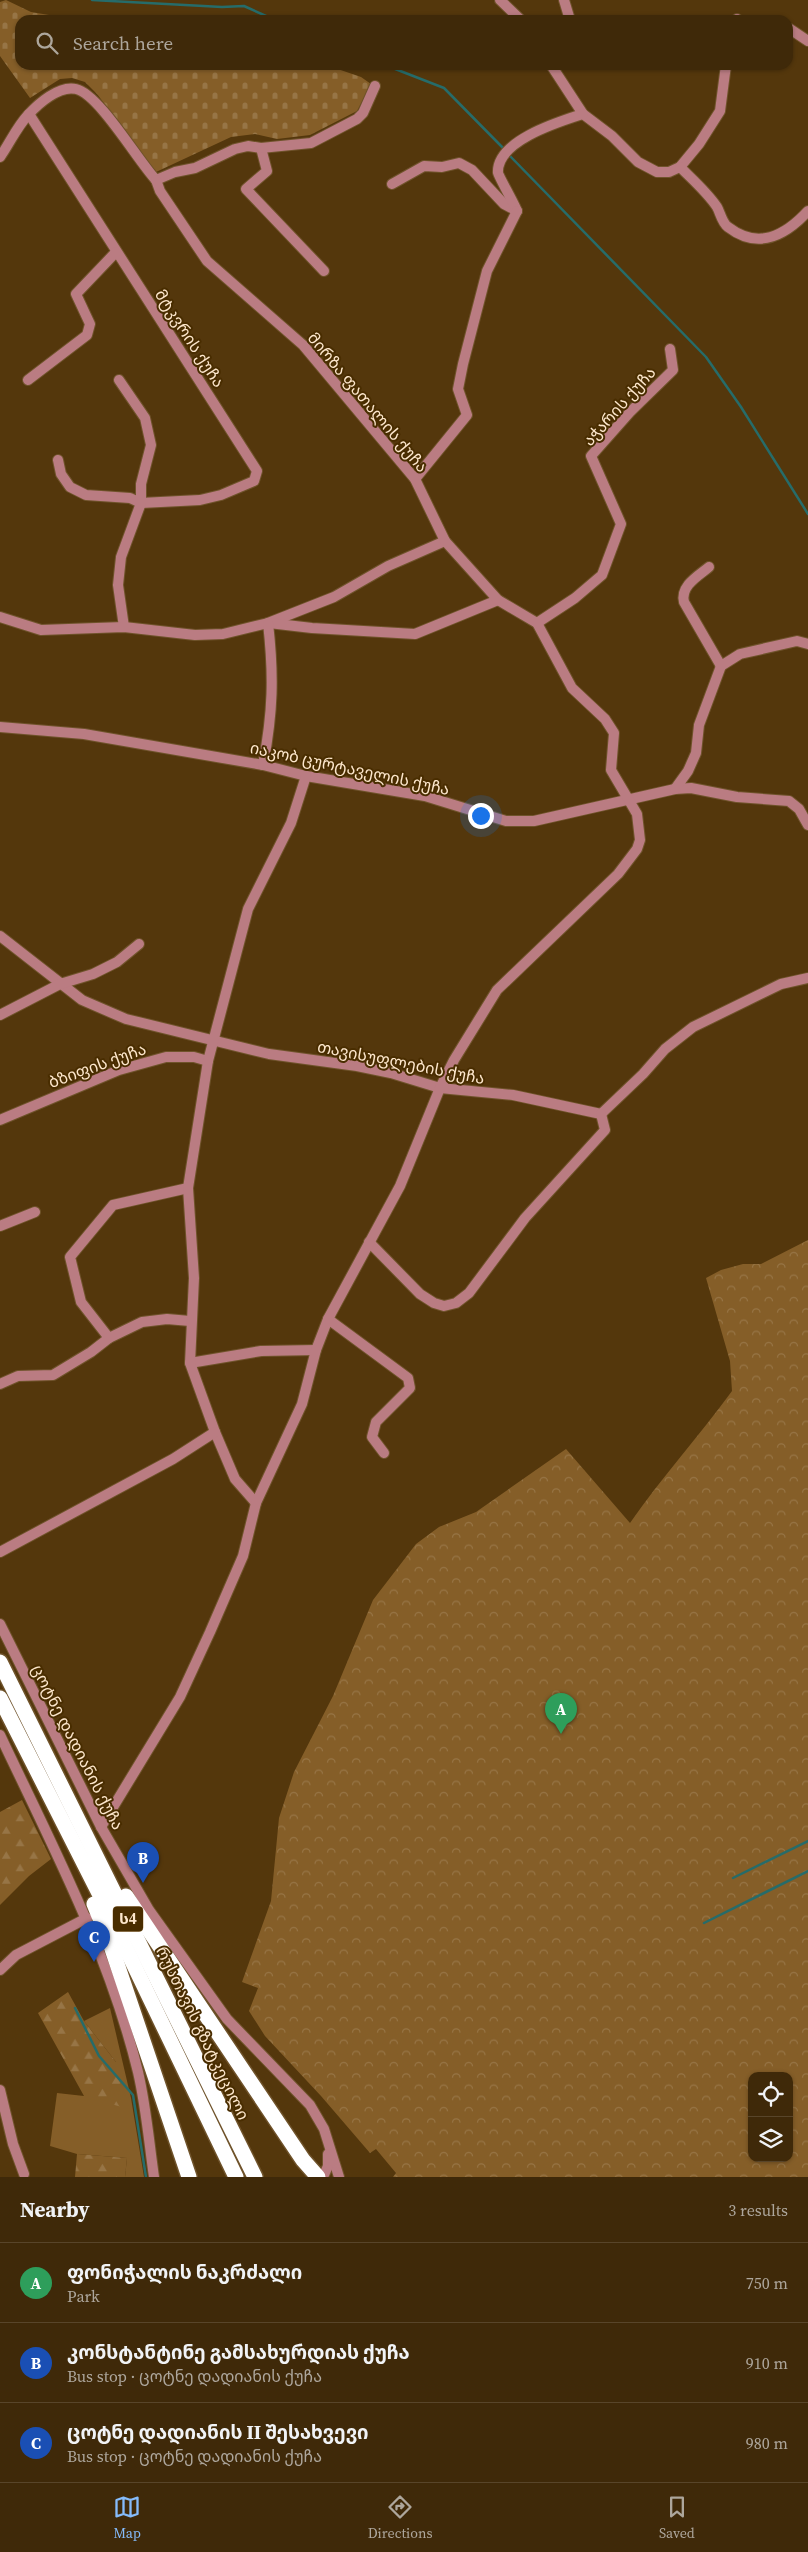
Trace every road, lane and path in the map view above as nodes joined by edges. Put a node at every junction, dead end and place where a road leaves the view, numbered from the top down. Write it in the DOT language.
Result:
graph roads {
  1 [pos="500,0"];
  2 [pos="564,0"];
  3 [pos="516,15"];
  4 [pos="568,15"];
  5 [pos="793,31"];
  6 [pos="808,42"];
  7 [pos="553,70"];
  8 [pos="725,70"];
  9 [pos="375,86"];
  10 [pos="29,114"];
  11 [pos="583,114"];
  12 [pos="261,148"];
  13 [pos="0,157"];
  14 [pos="680,167"];
  15 [pos="156,180"];
  16 [pos="392,184"];
  17 [pos="517,211"];
  18 [pos="808,211"];
  19 [pos="116,252"];
  20 [pos="324,271"];
  21 [pos="670,349"];
  22 [pos="28,380"];
  23 [pos="119,380"];
  24 [pos="58,460"];
  25 [pos="415,479"];
  26 [pos="141,503"];
  27 [pos="445,541"];
  28 [pos="709,567"];
  29 [pos="498,600"];
  30 [pos="0,617"];
  31 [pos="268,623"];
  32 [pos="537,623"];
  33 [pos="124,627"];
  34 [pos="808,644"];
  35 [pos="721,666"];
  36 [pos="0,727"];
  37 [pos="263,765"];
  38 [pos="306,776"];
  39 [pos="675,789"];
  40 [pos="628,799"];
  41 [pos="808,825"];
  42 [pos="0,936"];
  43 [pos="139,944"];
  44 [pos="808,978"];
  45 [pos="60,984"];
  46 [pos="0,1015"];
  47 [pos="214,1041"];
  48 [pos="208,1061"];
  49 [pos="440,1088"];
  50 [pos="601,1114"];
  51 [pos="0,1120"];
  52 [pos="188,1188"];
  53 [pos="35,1212"];
  54 [pos="0,1226"];
  55 [pos="369,1242"];
  56 [pos="328,1319"];
  57 [pos="190,1321"];
  58 [pos="109,1338"];
  59 [pos="316,1350"];
  60 [pos="190,1363"];
  61 [pos="0,1384"];
  62 [pos="215,1432"];
  63 [pos="384,1453"];
  64 [pos="256,1503"];
  65 [pos="0,1552"];
  66 [pos="0,1624"];
  67 [pos="0,1662"];
  68 [pos="0,1698"];
  69 [pos="0,1735"];
  70 [pos="82,1825"];
  71 [pos="101,1827"];
  72 [pos="75,1848"];
  73 [pos="87,1918"];
  74 [pos="0,1970"];
  75 [pos="0,2090"];
  76 [pos="328,2145"];
  77 [pos="24,2174"];
  78 [pos="154,2177"];
  79 [pos="189,2177"];
  80 [pos="236,2177"];
  81 [pos="255,2177"];
  82 [pos="318,2177"];
  83 [pos="322,2177"];
  84 [pos="339,2177"];
  1 -- 3 [label="street"];
  2 -- 4 [label="street"];
  5 -- 6 [label="street"];
  7 -- 11 [label="street"];
  8 -- 14 [label="street"];
  9 -- 12 [label="street"];
  10 -- 13 [label="street, მირზა ფათალის ქუჩა"];
  10 -- 15 [label="street, მირზა ფათალის ქუჩა"];
  10 -- 19 [label="street, მტკვრის ქუჩა"];
  11 -- 14 [label="street"];
  11 -- 17 [label="street"];
  12 -- 15 [label="street"];
  12 -- 20 [label="street"];
  14 -- 18 [label="street"];
  15 -- 25 [label="street, მირზა ფათალის ქუჩა"];
  16 -- 17 [label="street"];
  17 -- 25 [label="street"];
  19 -- 22 [label="street"];
  19 -- 26 [label="street, მტკვრის ქუჩა"];
  21 -- 32 [label="street, აჭარის ქუჩა"];
  23 -- 26 [label="street"];
  24 -- 26 [label="street"];
  25 -- 27 [label="street, მირზა ფათალის ქუჩა"];
  26 -- 33 [label="street"];
  27 -- 29 [label="street, მირზა ფათალის ქუჩა"];
  27 -- 31 [label="street"];
  28 -- 35 [label="street"];
  29 -- 31 [label="street"];
  29 -- 32 [label="street, მირზა ფათალის ქუჩა"];
  30 -- 33 [label="street"];
  31 -- 33 [label="street"];
  31 -- 37 [label="street"];
  32 -- 40 [label="street"];
  34 -- 35 [label="street"];
  35 -- 39 [label="street"];
  36 -- 37 [label="street, იაკობ ცურტაველის ქუჩა"];
  37 -- 38 [label="street, იაკობ ცურტაველის ქუჩა"];
  38 -- 40 [label="street, იაკობ ცურტაველის ქუჩა"];
  38 -- 47 [label="street"];
  39 -- 40 [label="street, იაკობ ცურტაველის ქუჩა"];
  39 -- 41 [label="street"];
  40 -- 49 [label="street"];
  42 -- 45 [label="street, თავისუფლების ქუჩა"];
  43 -- 45 [label="street"];
  44 -- 50 [label="street"];
  45 -- 46 [label="street"];
  45 -- 47 [label="street, თავისუფლების ქუჩა"];
  47 -- 48 [label="street"];
  47 -- 49 [label="street, თავისუფლების ქუჩა"];
  48 -- 51 [label="street, ბზიფის ქუჩა"];
  48 -- 52 [label="street"];
  49 -- 50 [label="street, თავისუფლების ქუჩა"];
  49 -- 55 [label="street"];
  50 -- 55 [label="street"];
  52 -- 57 [label="street"];
  52 -- 58 [label="street"];
  53 -- 54 [label="street"];
  55 -- 56 [label="street"];
  56 -- 59 [label="street"];
  56 -- 63 [label="street"];
  57 -- 58 [label="street"];
  57 -- 60 [label="street"];
  58 -- 61 [label="street"];
  59 -- 60 [label="street"];
  59 -- 64 [label="street"];
  60 -- 62 [label="street"];
  62 -- 64 [label="street"];
  62 -- 65 [label="street"];
  64 -- 71 [label="street"];
  66 -- 71 [label="street, ცოტნე დადიანის ქუჩა"];
  67 -- 70 [label="highway, რუსთავის გზატკეცილი / ს4"];
  68 -- 72 [label="highway, რუსთავის გზატკეცილი / ს4"];
  69 -- 73 [label="street"];
  70 -- 81 [label="highway, რუსთავის გზატკეცილი / ს4"];
  70 -- 82 [label="highway"];
  71 -- 76 [label="street, ცოტნე დადიანის ქუჩა"];
  72 -- 79 [label="highway"];
  72 -- 80 [label="highway, რუსთავის გზატკეცილი / ს4"];
  73 -- 74 [label="street"];
  73 -- 78 [label="street"];
  75 -- 77 [label="street"];
  76 -- 83 [label="street"];
  76 -- 84 [label="street, ცოტნე დადიანის ქუჩა"];
}
